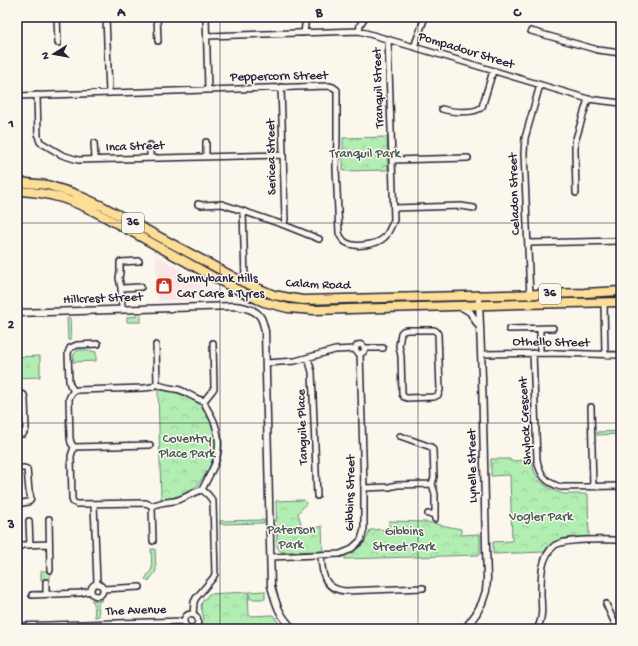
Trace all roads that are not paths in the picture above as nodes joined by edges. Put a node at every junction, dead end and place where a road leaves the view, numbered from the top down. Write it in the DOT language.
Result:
graph roads {
  1 [pos="57,17"];
  2 [pos="106,17"];
  3 [pos="157,17"];
  4 [pos="206,17"];
  5 [pos="306,17"];
  6 [pos="365,17"];
  7 [pos="425,17"];
  8 [pos="359,31"];
  9 [pos="531,31"];
  10 [pos="304,33"];
  11 [pos="207,36"];
  12 [pos="388,39"];
  13 [pos="158,41"];
  14 [pos="58,44"];
  15 [pos="414,47"];
  16 [pos="621,53"];
  17 [pos="493,71"];
  18 [pos="540,85"];
  19 [pos="282,87"];
  20 [pos="208,89"];
  21 [pos="109,92"];
  22 [pos="37,95"];
  23 [pos="17,96"];
  24 [pos="588,99"];
  25 [pos="621,103"];
  26 [pos="442,109"];
  27 [pos="206,142"];
  28 [pos="94,143"];
  29 [pos="150,145"];
  30 [pos="283,155"];
  31 [pos="206,156"];
  32 [pos="150,158"];
  33 [pos="468,158"];
  34 [pos="95,159"];
  35 [pos="392,160"];
  36 [pos="17,182"];
  37 [pos="17,191"];
  38 [pos="576,193"];
  39 [pos="198,204"];
  40 [pos="394,208"];
  41 [pos="474,208"];
  42 [pos="242,211"];
  43 [pos="284,225"];
  44 [pos="320,238"];
  45 [pos="621,241"];
  46 [pos="528,243"];
  47 [pos="139,261"];
  48 [pos="243,282"];
  49 [pos="140,287"];
  50 [pos="121,288"];
  51 [pos="621,291"];
  52 [pos="243,292"];
  53 [pos="530,294"];
  54 [pos="479,296"];
  55 [pos="621,302"];
  56 [pos="604,303"];
  57 [pos="530,304"];
  58 [pos="479,305"];
  59 [pos="460,306"];
  60 [pos="122,309"];
  61 [pos="17,313"];
  62 [pos="480,327"];
  63 [pos="553,328"];
  64 [pos="509,329"];
  65 [pos="540,329"];
  66 [pos="213,343"];
  67 [pos="98,344"];
  68 [pos="156,345"];
  69 [pos="399,346"];
  70 [pos="355,348"];
  71 [pos="364,348"];
  72 [pos="383,348"];
  73 [pos="360,353"];
  74 [pos="534,353"];
  75 [pos="540,353"];
  76 [pos="481,354"];
  77 [pos="605,355"];
  78 [pos="621,355"];
  79 [pos="308,358"];
  80 [pos="266,363"];
  81 [pos="157,384"];
  82 [pos="74,391"];
  83 [pos="17,394"];
  84 [pos="204,401"];
  85 [pos="591,407"];
  86 [pos="17,434"];
  87 [pos="400,436"];
  88 [pos="150,445"];
  89 [pos="74,447"];
  90 [pos="17,468"];
  91 [pos="432,484"];
  92 [pos="621,486"];
  93 [pos="593,487"];
  94 [pos="364,488"];
  95 [pos="202,490"];
  96 [pos="317,496"];
  97 [pos="17,504"];
  98 [pos="94,504"];
  99 [pos="152,506"];
  100 [pos="428,514"];
  101 [pos="49,519"];
  102 [pos="29,520"];
  103 [pos="621,540"];
  104 [pos="153,541"];
  105 [pos="49,544"];
  106 [pos="30,545"];
  107 [pos="17,548"];
  108 [pos="17,554"];
  109 [pos="321,555"];
  110 [pos="271,557"];
  111 [pos="17,566"];
  112 [pos="50,570"];
  113 [pos="46,582"];
  114 [pos="96,583"];
  115 [pos="140,587"];
  116 [pos="423,588"];
  117 [pos="103,589"];
  118 [pos="91,591"];
  119 [pos="46,594"];
  120 [pos="32,595"];
  121 [pos="606,604"];
  122 [pos="193,615"];
  123 [pos="184,621"];
  124 [pos="17,626"];
  125 [pos="89,627"];
  126 [pos="192,628"];
  127 [pos="467,628"];
  128 [pos="618,628"];
  129 [pos="292,629"];
  130 [pos="537,629"];
  1 -- 14 [label="street"];
  2 -- 21 [label="street"];
  3 -- 13 [label="street"];
  4 -- 11 [label="street"];
  5 -- 10 [label="street"];
  6 -- 8 [label="street"];
  7 -- 15 [label="street"];
  8 -- 10 [label="street, Pompadour Street"];
  8 -- 12 [label="street, Pompadour Street"];
  9 -- 16 [label="street"];
  10 -- 11 [label="street, Pompadour Street"];
  11 -- 20 [label="street"];
  12 -- 15 [label="street, Pompadour Street"];
  12 -- 35 [label="street, Tranquil Street"];
  15 -- 17 [label="street, Pompadour Street"];
  17 -- 18 [label="street, Pompadour Street"];
  17 -- 26 [label="street"];
  18 -- 24 [label="street, Pompadour Street"];
  18 -- 46 [label="street, Celadon Street"];
  19 -- 20 [label="street, Peppercorn Street"];
  19 -- 30 [label="street, Sericea Street"];
  19 -- 40 [label="street, Peppercorn Street"];
  20 -- 21 [label="street, Peppercorn Street"];
  21 -- 22 [label="street, Peppercorn Street"];
  22 -- 23 [label="street, Peppercorn Street"];
  22 -- 34 [label="street, Inca Street"];
  24 -- 25 [label="street, Pompadour Street"];
  24 -- 38 [label="street"];
  27 -- 31 [label="street"];
  28 -- 34 [label="street"];
  29 -- 32 [label="street"];
  30 -- 31 [label="street, Inca Street"];
  30 -- 43 [label="street, Sericea Street"];
  31 -- 32 [label="street, Inca Street"];
  32 -- 34 [label="street, Inca Street"];
  33 -- 35 [label="street"];
  35 -- 40 [label="street, Tranquil Street"];
  36 -- 48 [label="main road, Calam Road / 36"];
  37 -- 52 [label="main road, 36"];
  39 -- 42 [label="street"];
  40 -- 41 [label="street"];
  42 -- 43 [label="street"];
  42 -- 48 [label="street"];
  43 -- 44 [label="street"];
  45 -- 46 [label="street"];
  46 -- 53 [label="street, Celadon Street"];
  47 -- 50 [label="street"];
  48 -- 52 [label="street"];
  48 -- 54 [label="main road, Calam Road / 36"];
  49 -- 50 [label="street"];
  50 -- 60 [label="street"];
  51 -- 53 [label="main road, Calam Road / 36"];
  52 -- 59 [label="main road, Calam Road / 36"];
  53 -- 54 [label="main road, Calam Road / 36"];
  53 -- 57 [label="street, Celadon Street"];
  54 -- 58 [label="street, Lynelle Street"];
  55 -- 56 [label="main road, Calam Road / 36"];
  56 -- 57 [label="main road, Calam Road / 36"];
  56 -- 77 [label="street"];
  57 -- 58 [label="main road, Calam Road / 36"];
  58 -- 59 [label="main road, Calam Road / 36"];
  58 -- 62 [label="street, Lynelle Street"];
  59 -- 62 [label="street"];
  60 -- 61 [label="street, Hillcrest Street"];
  60 -- 80 [label="street, Hillcrest Street"];
  62 -- 76 [label="street, Lynelle Street"];
  63 -- 65 [label="street"];
  64 -- 65 [label="street"];
  65 -- 75 [label="street"];
  66 -- 84 [label="street"];
  67 -- 82 [label="street"];
  68 -- 81 [label="street"];
  69 -- 69 [label="street"];
  70 -- 71 [label="street"];
  70 -- 73 [label="street"];
  70 -- 79 [label="street"];
  71 -- 72 [label="street"];
  71 -- 73 [label="street"];
  73 -- 94 [label="street, Gibbins Street"];
  74 -- 75 [label="street, Othello Street"];
  74 -- 76 [label="street, Othello Street"];
  74 -- 93 [label="street, Shylock Crescent"];
  75 -- 77 [label="street, Othello Street"];
  76 -- 127 [label="street, Lynelle Street"];
  77 -- 78 [label="street, Othello Street"];
  79 -- 80 [label="street"];
  79 -- 96 [label="street, Tanguile Place"];
  80 -- 110 [label="street"];
  81 -- 82 [label="street"];
  81 -- 84 [label="street"];
  82 -- 89 [label="street"];
  83 -- 86 [label="street"];
  84 -- 95 [label="street"];
  85 -- 93 [label="street"];
  87 -- 91 [label="street"];
  88 -- 89 [label="street"];
  89 -- 98 [label="street"];
  90 -- 97 [label="street"];
  91 -- 94 [label="street"];
  91 -- 100 [label="street"];
  92 -- 93 [label="street, Shylock Crescent"];
  94 -- 109 [label="street, Gibbins Street"];
  95 -- 99 [label="street"];
  95 -- 122 [label="street"];
  98 -- 99 [label="street"];
  98 -- 114 [label="street"];
  99 -- 104 [label="street"];
  101 -- 105 [label="street"];
  102 -- 106 [label="street"];
  103 -- 130 [label="street"];
  105 -- 106 [label="street"];
  105 -- 112 [label="street"];
  106 -- 107 [label="street"];
  108 -- 111 [label="street"];
  109 -- 110 [label="street, Gibbins Street"];
  109 -- 116 [label="street"];
  110 -- 129 [label="street"];
  113 -- 119 [label="street"];
  114 -- 117 [label="street"];
  114 -- 118 [label="street"];
  115 -- 117 [label="street"];
  117 -- 118 [label="street"];
  118 -- 119 [label="street"];
  119 -- 120 [label="street"];
  121 -- 128 [label="street"];
  122 -- 123 [label="street"];
  122 -- 126 [label="street"];
  123 -- 125 [label="street, The Avenue"];
  123 -- 126 [label="street"];
  124 -- 125 [label="street, The Avenue"];
}
